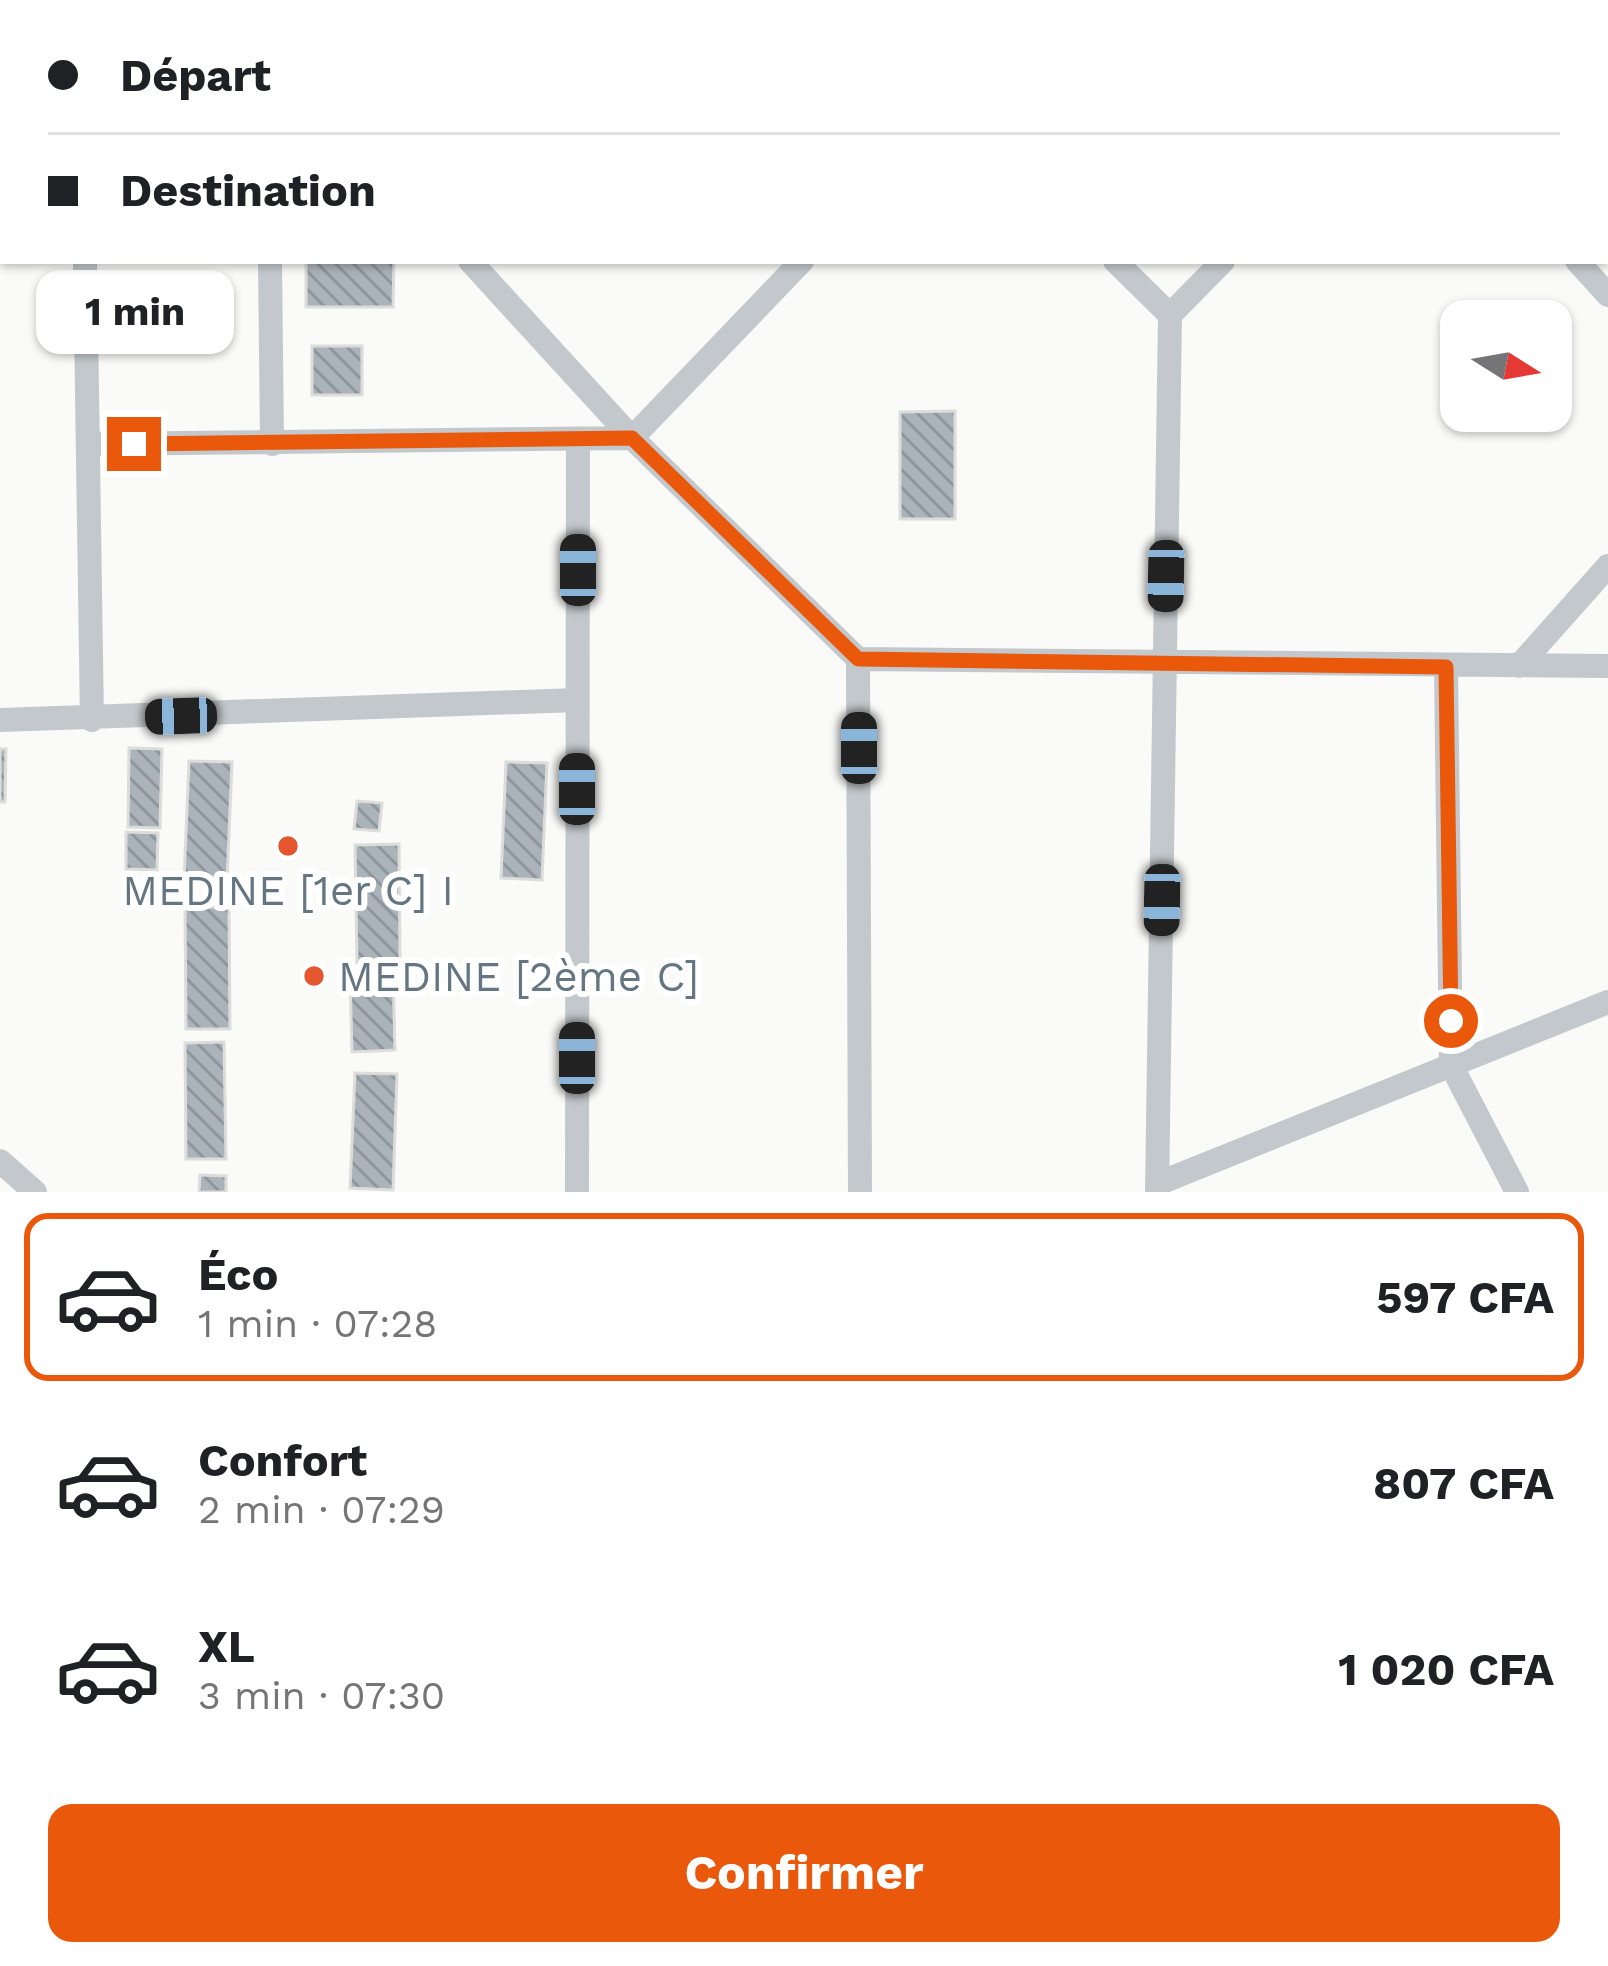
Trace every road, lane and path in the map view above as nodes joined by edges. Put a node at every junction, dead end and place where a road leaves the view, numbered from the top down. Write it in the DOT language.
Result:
graph roads {
  1 [pos="86,264"];
  2 [pos="270,264"];
  3 [pos="473,264"];
  4 [pos="799,264"];
  5 [pos="1118,264"];
  6 [pos="1220,264"];
  7 [pos="1580,264"];
  8 [pos="1608,295"];
  9 [pos="1170,315"];
  10 [pos="632,438"];
  11 [pos="578,440"];
  12 [pos="88,444"];
  13 [pos="272,444"];
  14 [pos="1608,566"];
  15 [pos="858,659"];
  16 [pos="1165,663"];
  17 [pos="1519,666"];
  18 [pos="1608,666"];
  19 [pos="1446,667"];
  20 [pos="577,700"];
  21 [pos="0,720"];
  22 [pos="92,720"];
  23 [pos="1608,1002"];
  24 [pos="1451,1065"];
  25 [pos="0,1161"];
  26 [pos="1157,1188"];
  27 [pos="34,1192"];
  28 [pos="577,1192"];
  29 [pos="860,1192"];
  30 [pos="1517,1192"];
  1 -- 12 [label="street"];
  2 -- 13 [label="street"];
  3 -- 10 [label="street"];
  4 -- 10 [label="street"];
  5 -- 9 [label="street"];
  6 -- 9 [label="street"];
  7 -- 8 [label="street"];
  9 -- 16 [label="street"];
  10 -- 11 [label="street"];
  10 -- 15 [label="street"];
  11 -- 13 [label="street"];
  11 -- 20 [label="street"];
  12 -- 13 [label="street"];
  12 -- 22 [label="street"];
  14 -- 17 [label="street"];
  15 -- 16 [label="street"];
  15 -- 29 [label="street"];
  16 -- 19 [label="street"];
  16 -- 26 [label="street"];
  17 -- 18 [label="street"];
  17 -- 19 [label="street"];
  19 -- 24 [label="street"];
  20 -- 22 [label="street"];
  20 -- 28 [label="street"];
  21 -- 22 [label="street"];
  23 -- 24 [label="street"];
  24 -- 26 [label="street"];
  24 -- 30 [label="street"];
  25 -- 27 [label="street"];
}
